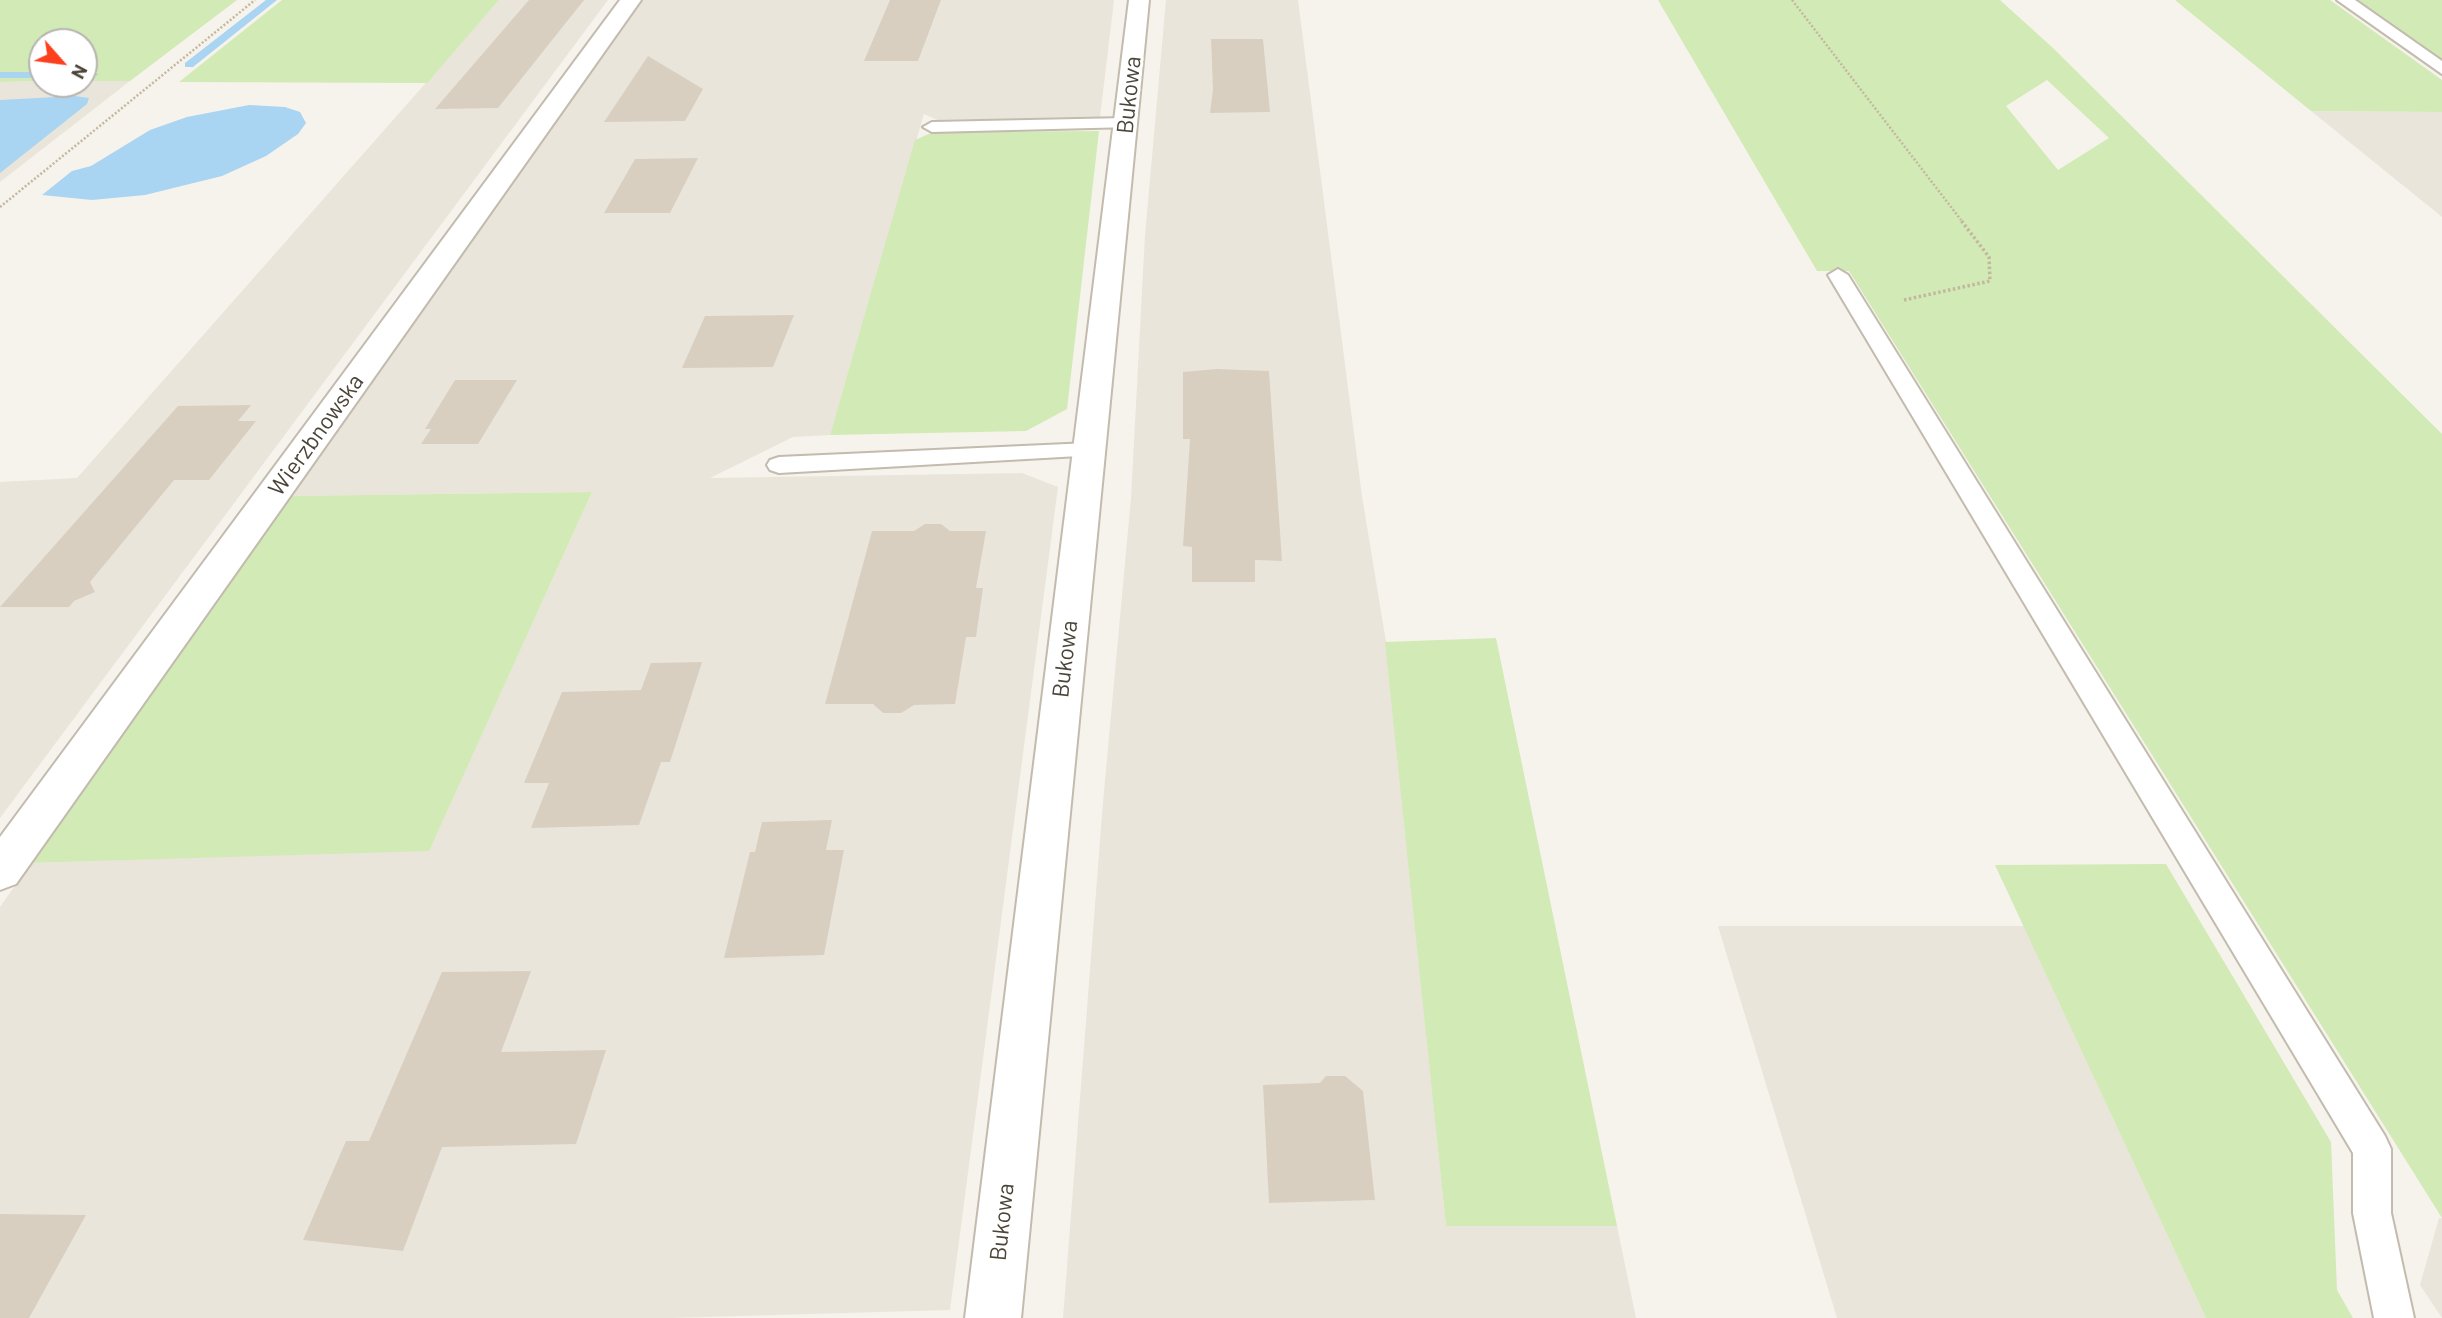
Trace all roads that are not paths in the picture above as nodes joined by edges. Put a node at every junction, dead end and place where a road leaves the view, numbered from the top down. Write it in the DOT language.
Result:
graph roads {
  1 [pos="631,0"];
  2 [pos="1139,0"];
  3 [pos="2345,0"];
  4 [pos="2442,69"];
  5 [pos="1126,123"];
  6 [pos="932,127"];
  7 [pos="1838,275"];
  8 [pos="1089,450"];
  9 [pos="779,465"];
  10 [pos="0,871"];
  11 [pos="993,1318"];
  12 [pos="2394,1318"];
  1 -- 10 [label="street, Wierzbnowska"];
  2 -- 5 [label="street, Bukowa"];
  3 -- 4 [label="lane"];
  5 -- 6 [label="lane"];
  5 -- 8 [label="street, Bukowa"];
  7 -- 12 [label="lane"];
  8 -- 9 [label="lane"];
  8 -- 11 [label="street, Bukowa"];
}
